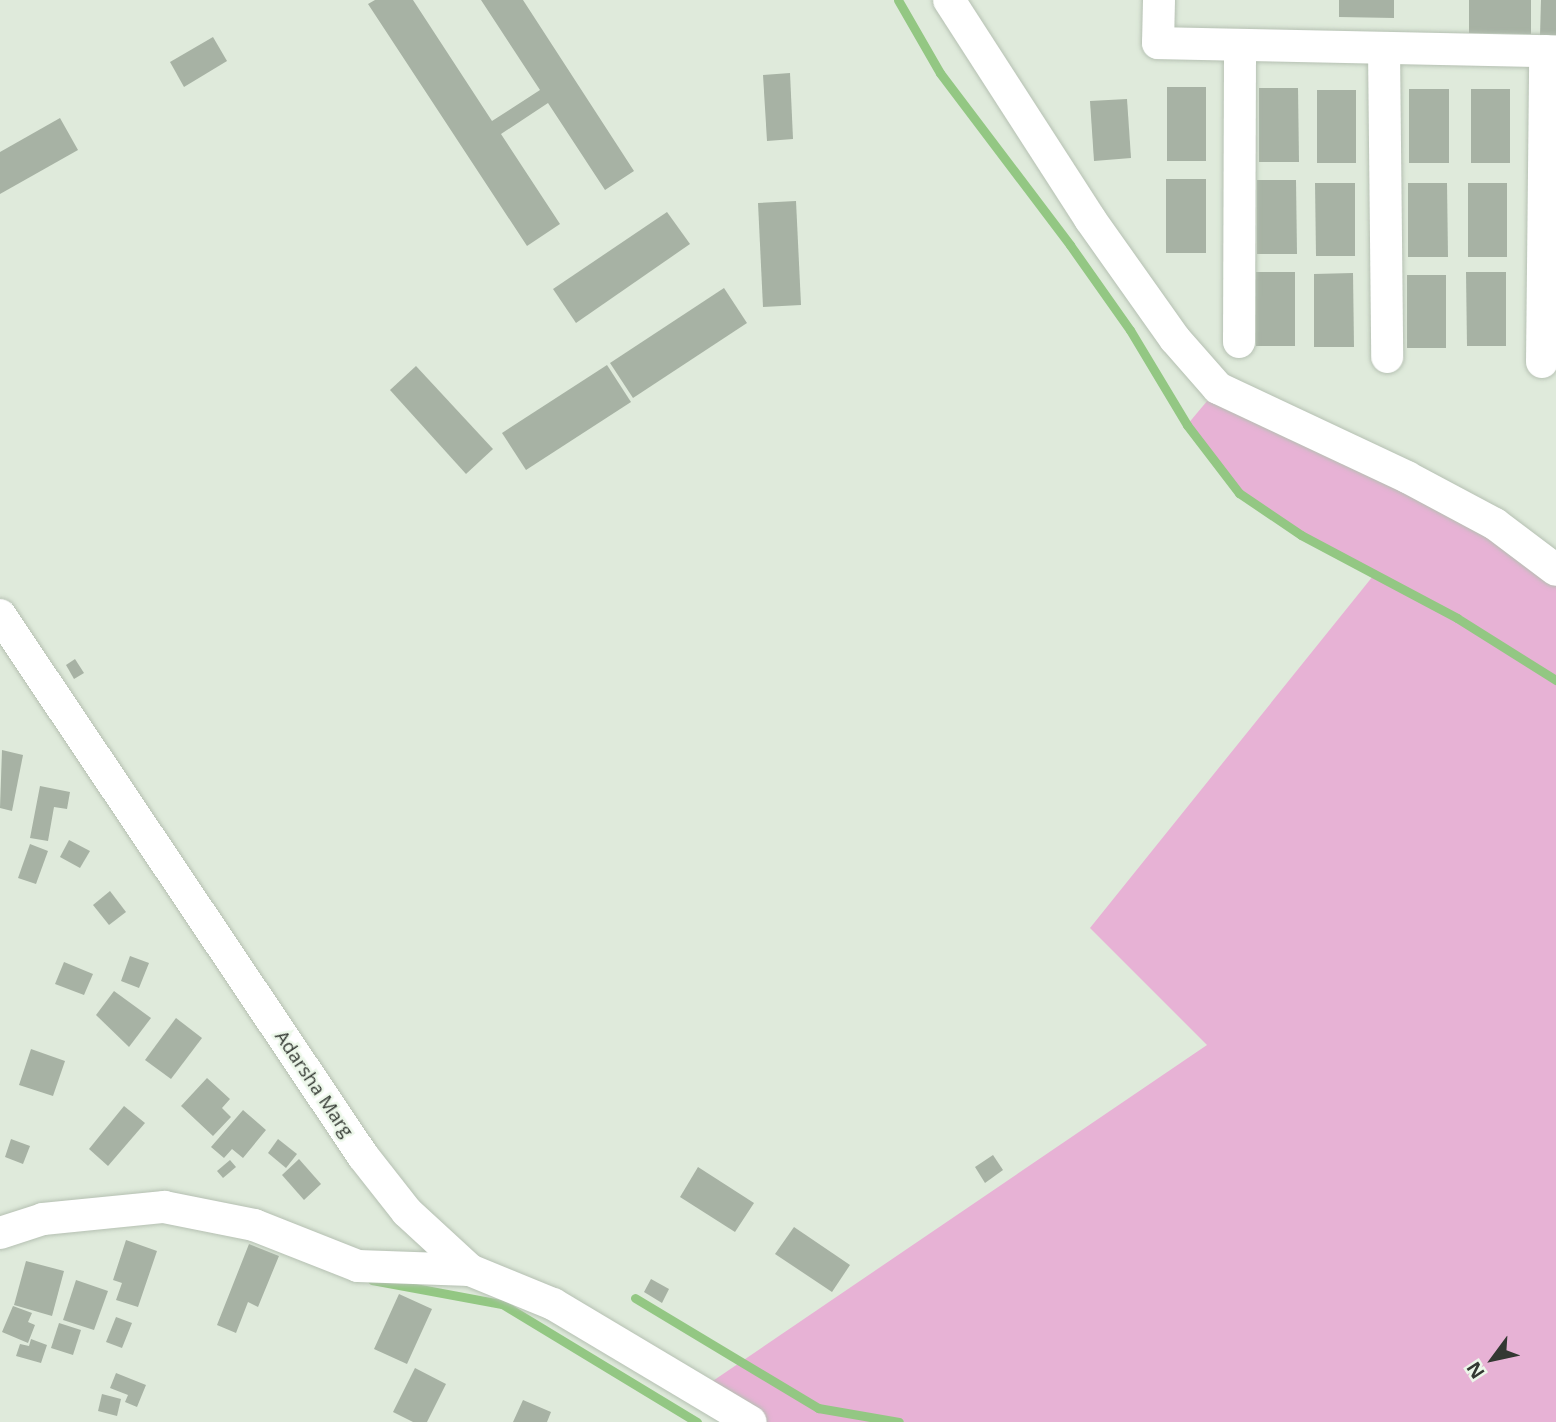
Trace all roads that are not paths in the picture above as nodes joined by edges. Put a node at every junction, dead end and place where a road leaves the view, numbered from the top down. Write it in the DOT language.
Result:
graph roads {
  1 [pos="949,0"];
  2 [pos="1159,0"];
  3 [pos="1240,48"];
  4 [pos="1384,48"];
  5 [pos="1550,51"];
  6 [pos="1240,342"];
  7 [pos="1387,357"];
  8 [pos="1542,362"];
  9 [pos="1556,570"];
  10 [pos="0,615"];
  11 [pos="0,1233"];
  12 [pos="470,1270"];
  13 [pos="751,1422"];
  1 -- 9 [label="street"];
  2 -- 3 [label="street"];
  3 -- 4 [label="street"];
  3 -- 6 [label="street"];
  4 -- 5 [label="street"];
  4 -- 7 [label="street"];
  5 -- 8 [label="street"];
  10 -- 12 [label="street, Adarsha Marg"];
  11 -- 12 [label="street"];
  12 -- 13 [label="street, Adarsha Marg"];
}
